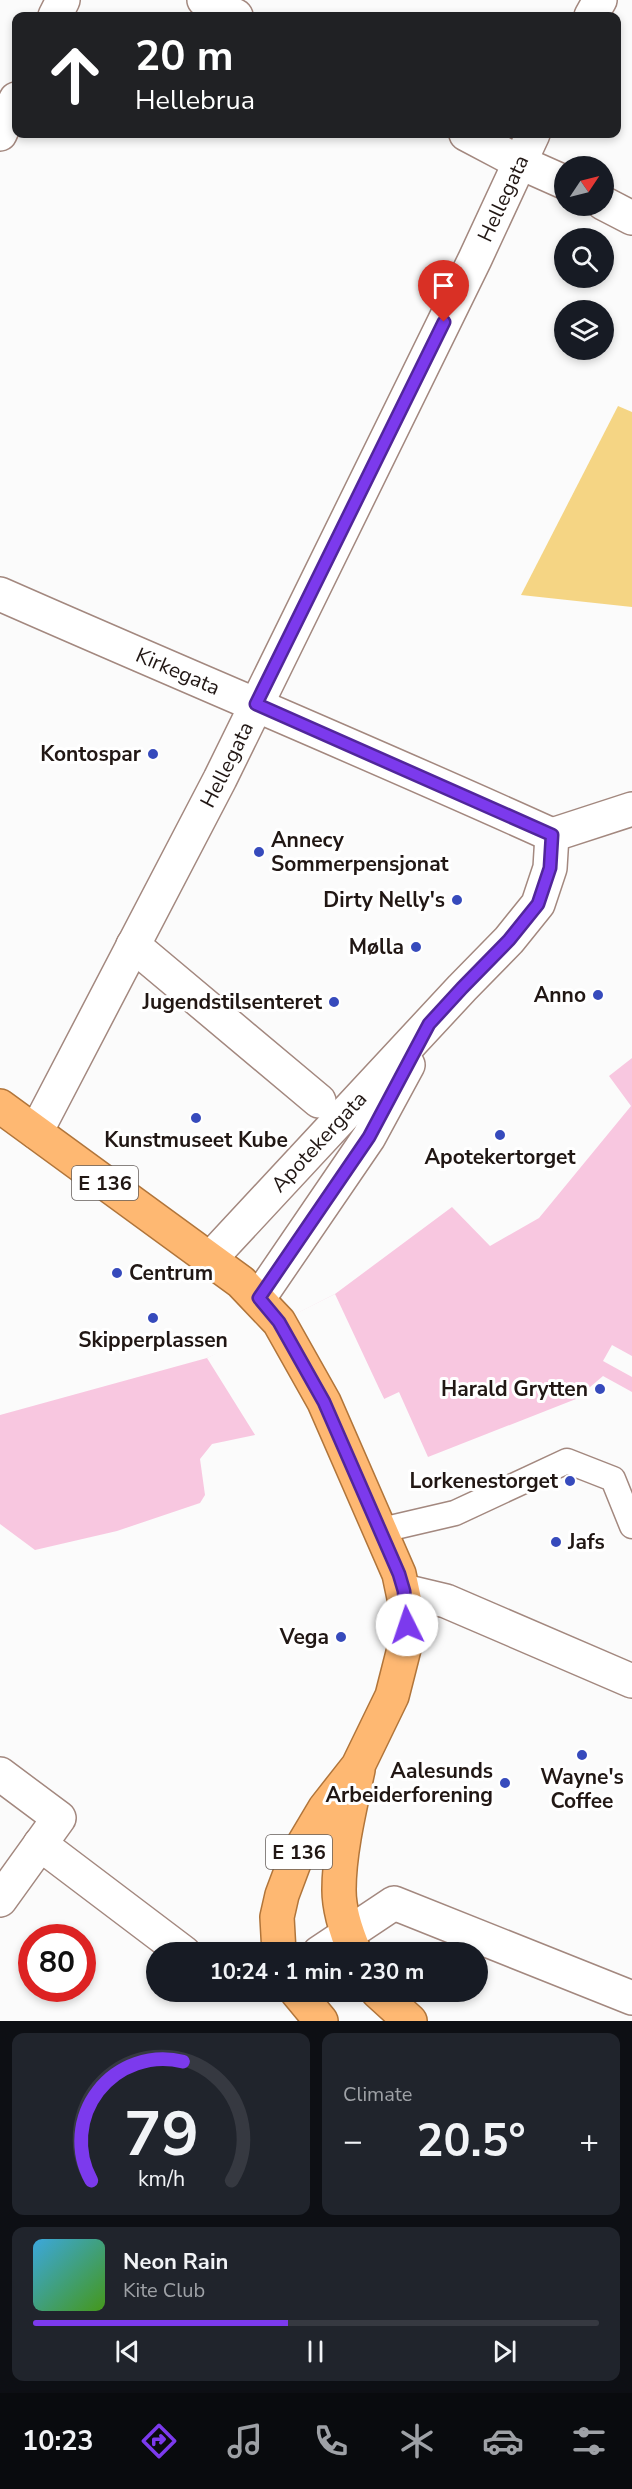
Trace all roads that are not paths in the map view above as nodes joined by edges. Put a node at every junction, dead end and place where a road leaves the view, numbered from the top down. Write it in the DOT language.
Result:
graph roads {
  1 [pos="204,0"];
  2 [pos="228,12"];
  3 [pos="12,108"];
  4 [pos="0,134"];
  5 [pos="483,138"];
  6 [pos="526,148"];
  7 [pos="554,173"];
  8 [pos="614,208"];
  9 [pos="632,218"];
  10 [pos="0,594"];
  11 [pos="256,704"];
  12 [pos="632,809"];
  13 [pos="552,835"];
  14 [pos="134,945"];
  15 [pos="429,1024"];
  16 [pos="319,1101"];
  17 [pos="0,1106"];
  18 [pos="36,1132"];
  19 [pos="210,1259"];
  20 [pos="269,1310"];
  21 [pos="632,1526"];
  22 [pos="382,1530"];
  23 [pos="404,1591"];
  24 [pos="632,1681"];
  25 [pos="358,1766"];
  26 [pos="0,1774"];
  27 [pos="40,1844"];
  28 [pos="0,1900"];
  29 [pos="169,1942"];
  30 [pos="278,1942"];
  31 [pos="351,1942"];
  32 [pos="352,1942"];
  33 [pos="632,1998"];
  34 [pos="305,2002"];
  35 [pos="389,2002"];
  36 [pos="321,2021"];
  37 [pos="410,2021"];
  1 -- 2 [label="street"];
  3 -- 4 [label="street"];
  5 -- 6 [label="street"];
  6 -- 7 [label="street"];
  6 -- 11 [label="street, Hellegata"];
  8 -- 9 [label="street"];
  10 -- 11 [label="street, Kirkegata"];
  11 -- 13 [label="street, Kirkegata"];
  11 -- 14 [label="street, Hellegata"];
  12 -- 13 [label="street"];
  13 -- 15 [label="street, Apotekergata"];
  14 -- 16 [label="street"];
  14 -- 18 [label="street, Hellegata"];
  15 -- 19 [label="street, Apotekergata"];
  15 -- 20 [label="street, Apotekergata"];
  17 -- 18 [label="highway, E 136"];
  18 -- 19 [label="highway, E 136"];
  19 -- 20 [label="highway, E 136"];
  20 -- 22 [label="highway, E 136"];
  21 -- 22 [label="lane"];
  22 -- 23 [label="highway, E 136"];
  23 -- 24 [label="street"];
  23 -- 25 [label="highway, E 136"];
  25 -- 30 [label="highway, E 136"];
  25 -- 31 [label="highway, E 136"];
  26 -- 27 [label="street"];
  27 -- 28 [label="street"];
  27 -- 29 [label="street"];
  32 -- 33 [label="street"];
  34 -- 36 [label="highway"];
  35 -- 37 [label="highway"];
}
